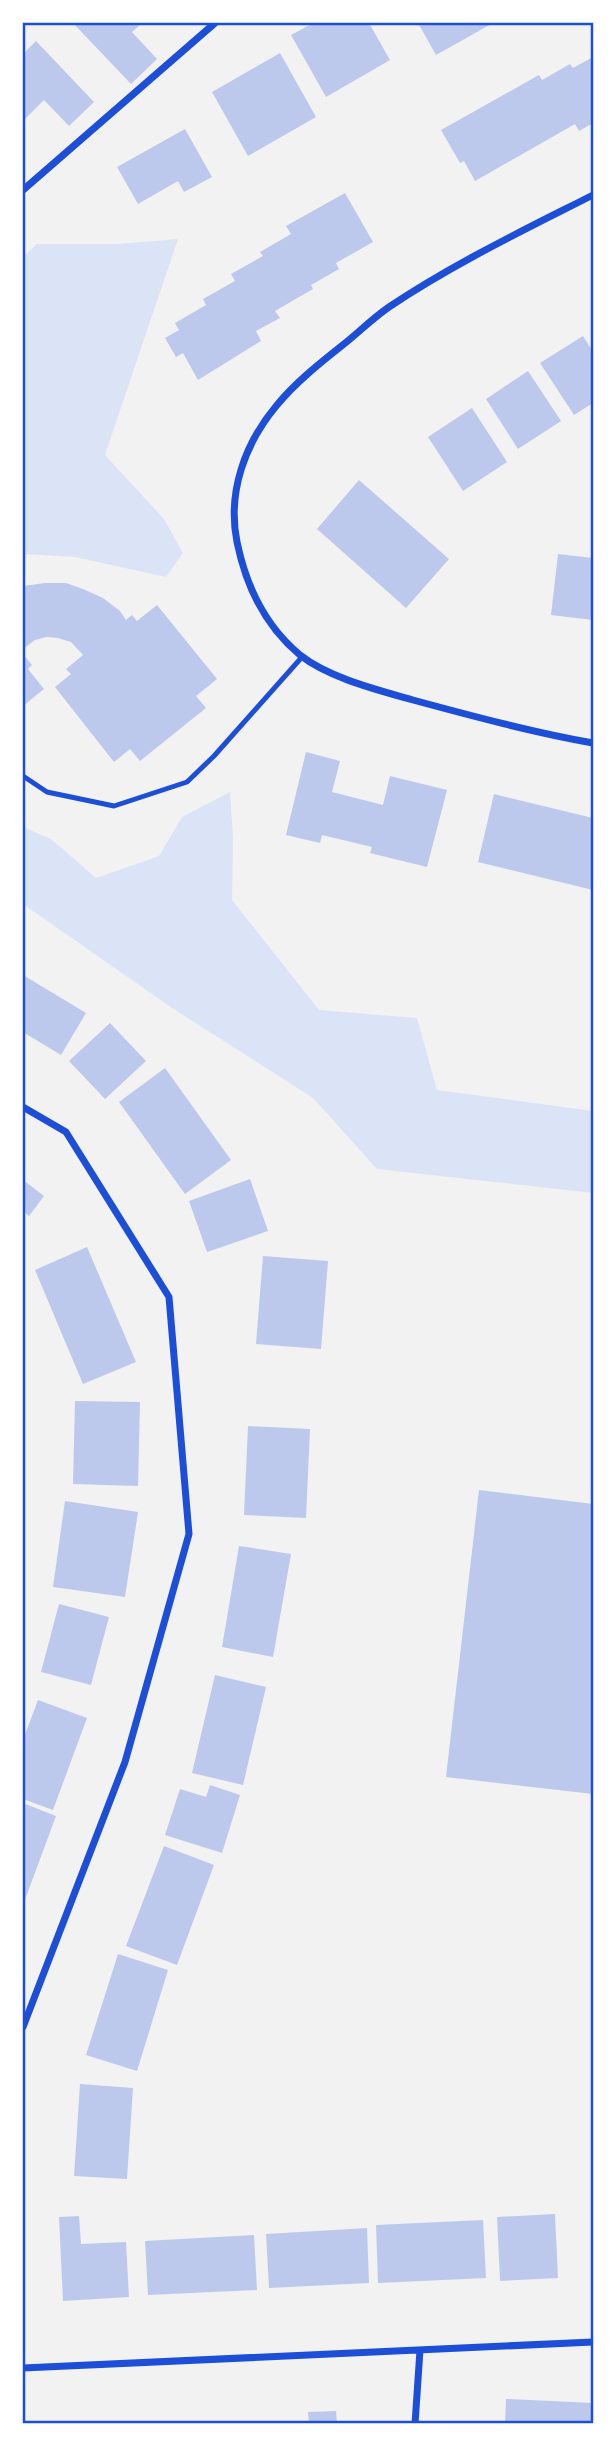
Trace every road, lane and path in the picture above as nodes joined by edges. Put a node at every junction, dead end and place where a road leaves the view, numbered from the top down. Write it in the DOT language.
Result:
graph roads {
  1 [pos="215,23"];
  2 [pos="23,190"];
  3 [pos="593,195"];
  4 [pos="302,657"];
  5 [pos="593,743"];
  6 [pos="23,776"];
  7 [pos="23,1107"];
  8 [pos="23,2027"];
  9 [pos="593,2342"];
  10 [pos="419,2350"];
  11 [pos="23,2368"];
  12 [pos="415,2424"];
  1 -- 2 [label="street"];
  3 -- 4 [label="street"];
  4 -- 5 [label="street"];
  4 -- 6 [label="lane"];
  7 -- 8 [label="street"];
  9 -- 10 [label="street"];
  10 -- 11 [label="street"];
  10 -- 12 [label="street"];
}
